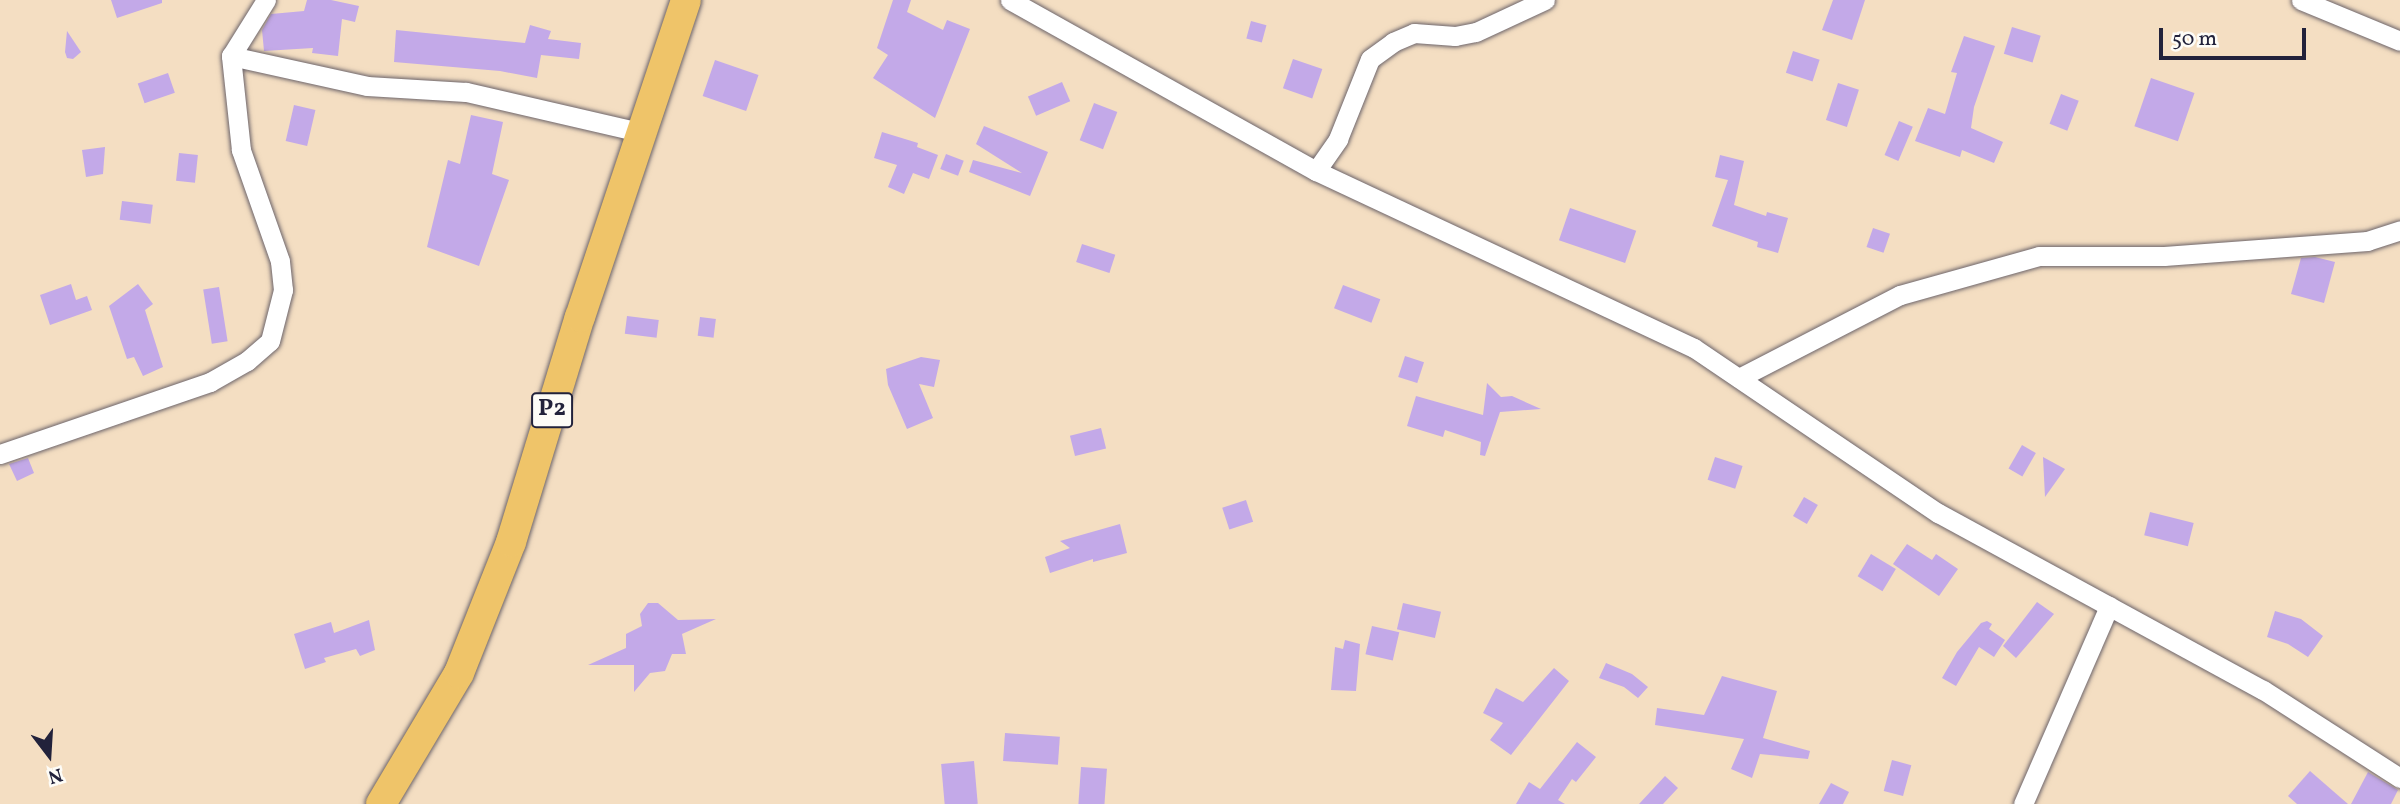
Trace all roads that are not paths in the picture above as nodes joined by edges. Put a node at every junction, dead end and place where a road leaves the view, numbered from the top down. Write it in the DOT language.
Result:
graph roads {
  1 [pos="266,0"];
  2 [pos="686,0"];
  3 [pos="1010,0"];
  4 [pos="1545,0"];
  5 [pos="2301,0"];
  6 [pos="2400,41"];
  7 [pos="231,56"];
  8 [pos="643,133"];
  9 [pos="1316,171"];
  10 [pos="2400,230"];
  11 [pos="1739,378"];
  12 [pos="0,454"];
  13 [pos="2109,606"];
  14 [pos="2400,778"];
  15 [pos="379,804"];
  16 [pos="2023,804"];
  1 -- 7 [label="street"];
  2 -- 8 [label="main road, P2"];
  3 -- 9 [label="street"];
  4 -- 9 [label="street"];
  5 -- 6 [label="street"];
  7 -- 8 [label="street"];
  7 -- 12 [label="street"];
  8 -- 15 [label="main road, P2"];
  9 -- 11 [label="street"];
  10 -- 11 [label="street"];
  11 -- 13 [label="street"];
  13 -- 14 [label="street"];
  13 -- 16 [label="street"];
}
